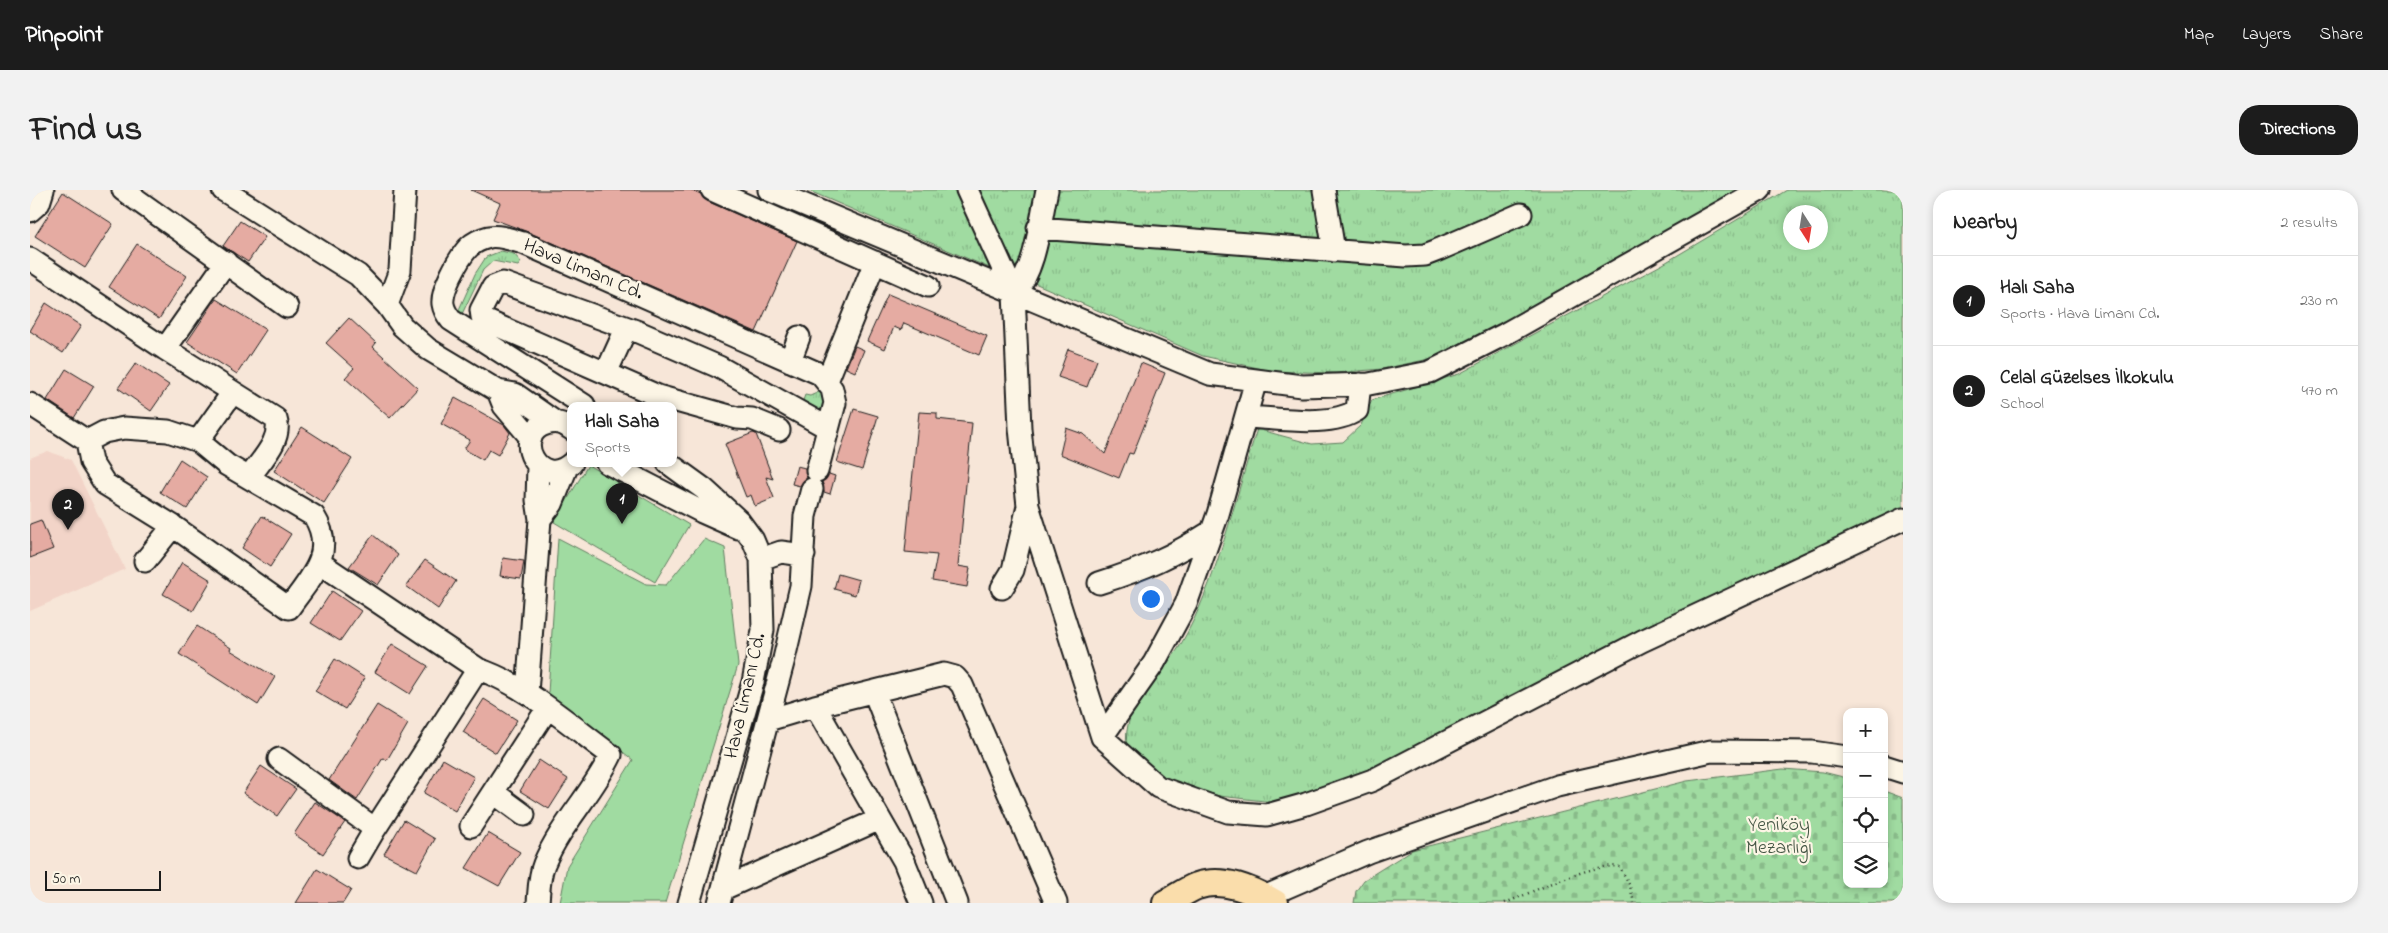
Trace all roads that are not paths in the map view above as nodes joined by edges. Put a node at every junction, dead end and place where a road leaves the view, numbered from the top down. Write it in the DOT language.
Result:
graph roads {
  1 [pos="43,190"];
  2 [pos="123,190"];
  3 [pos="223,190"];
  4 [pos="405,190"];
  5 [pos="712,190"];
  6 [pos="769,190"];
  7 [pos="967,190"];
  8 [pos="1047,190"];
  9 [pos="1324,190"];
  10 [pos="1760,190"];
  11 [pos="30,211"];
  12 [pos="1520,214"];
  13 [pos="1038,228"];
  14 [pos="1334,251"];
  15 [pos="30,259"];
  16 [pos="226,262"];
  17 [pos="876,262"];
  18 [pos="928,286"];
  19 [pos="1014,293"];
  20 [pos="652,300"];
  21 [pos="387,305"];
  22 [pos="287,307"];
  23 [pos="631,330"];
  24 [pos="800,337"];
  25 [pos="165,349"];
  26 [pos="790,361"];
  27 [pos="606,374"];
  28 [pos="1256,380"];
  29 [pos="827,381"];
  30 [pos="1360,384"];
  31 [pos="233,392"];
  32 [pos="498,392"];
  33 [pos="656,401"];
  34 [pos="579,402"];
  35 [pos="30,404"];
  36 [pos="677,405"];
  37 [pos="1246,417"];
  38 [pos="563,426"];
  39 [pos="828,428"];
  40 [pos="779,430"];
  41 [pos="531,438"];
  42 [pos="87,441"];
  43 [pos="198,441"];
  44 [pos="538,466"];
  45 [pos="567,466"];
  46 [pos="568,467"];
  47 [pos="615,467"];
  48 [pos="674,467"];
  49 [pos="249,478"];
  50 [pos="1028,506"];
  51 [pos="540,519"];
  52 [pos="1903,519"];
  53 [pos="173,526"];
  54 [pos="1212,531"];
  55 [pos="747,532"];
  56 [pos="804,554"];
  57 [pos="761,559"];
  58 [pos="145,561"];
  59 [pos="320,563"];
  60 [pos="1099,583"];
  61 [pos="1002,588"];
  62 [pos="478,669"];
  63 [pos="527,692"];
  64 [pos="874,692"];
  65 [pos="814,706"];
  66 [pos="547,709"];
  67 [pos="768,720"];
  68 [pos="1102,737"];
  69 [pos="1843,756"];
  70 [pos="279,759"];
  71 [pos="1888,767"];
  72 [pos="1903,772"];
  73 [pos="494,794"];
  74 [pos="524,815"];
  75 [pos="880,819"];
  76 [pos="472,826"];
  77 [pos="375,829"];
  78 [pos="358,858"];
  79 [pos="721,896"];
  80 [pos="1269,900"];
  81 [pos="538,903"];
  82 [pos="689,903"];
  83 [pos="921,903"];
  84 [pos="957,903"];
  85 [pos="1056,903"];
  86 [pos="1166,903"];
  1 -- 11 [label="street"];
  2 -- 16 [label="street"];
  3 -- 21 [label="street"];
  4 -- 21 [label="street"];
  5 -- 17 [label="street"];
  6 -- 19 [label="street"];
  7 -- 19 [label="street"];
  8 -- 13 [label="street"];
  9 -- 14 [label="street"];
  10 -- 30 [label="street"];
  12 -- 14 [label="street"];
  13 -- 14 [label="street"];
  13 -- 19 [label="street"];
  15 -- 25 [label="street"];
  16 -- 22 [label="street"];
  16 -- 25 [label="street"];
  17 -- 18 [label="street"];
  17 -- 29 [label="street"];
  19 -- 28 [label="street"];
  19 -- 50 [label="street"];
  20 -- 23 [label="street"];
  20 -- 26 [label="street, Hava Limanı Cd."];
  20 -- 34 [label="street, Hava Limanı Cd."];
  21 -- 32 [label="street"];
  23 -- 27 [label="street"];
  23 -- 27 [label="street"];
  23 -- 39 [label="street"];
  24 -- 26 [label="street"];
  25 -- 31 [label="street"];
  26 -- 29 [label="street, Hava Limanı Cd."];
  27 -- 33 [label="street"];
  28 -- 30 [label="street"];
  28 -- 37 [label="street"];
  29 -- 39 [label="street, Hava Limanı Cd."];
  30 -- 37 [label="street"];
  31 -- 43 [label="street"];
  31 -- 49 [label="street"];
  32 -- 38 [label="street"];
  32 -- 41 [label="street"];
  35 -- 42 [label="street"];
  36 -- 40 [label="street"];
  37 -- 54 [label="street"];
  38 -- 41 [label="street"];
  39 -- 56 [label="street, Hava Limanı Cd."];
  41 -- 44 [label="street"];
  42 -- 43 [label="street"];
  42 -- 53 [label="street"];
  43 -- 49 [label="street"];
  44 -- 45 [label="street"];
  44 -- 51 [label="street"];
  46 -- 51 [label="street"];
  47 -- 55 [label="street"];
  48 -- 55 [label="street, Hava Limanı Cd."];
  49 -- 59 [label="street"];
  50 -- 61 [label="street"];
  50 -- 68 [label="street"];
  51 -- 63 [label="street"];
  52 -- 68 [label="street"];
  53 -- 58 [label="street"];
  53 -- 59 [label="street"];
  54 -- 60 [label="street"];
  54 -- 68 [label="street"];
  55 -- 57 [label="street, Hava Limanı Cd."];
  56 -- 57 [label="street"];
  56 -- 67 [label="street, Hava Limanı Cd."];
  57 -- 82 [label="street, Hava Limanı Cd."];
  59 -- 62 [label="street"];
  62 -- 63 [label="street"];
  62 -- 77 [label="street"];
  63 -- 66 [label="street"];
  64 -- 65 [label="street"];
  64 -- 84 [label="street"];
  64 -- 85 [label="street"];
  65 -- 67 [label="street"];
  65 -- 75 [label="street"];
  66 -- 73 [label="street"];
  66 -- 81 [label="street"];
  67 -- 79 [label="street, Hava Limanı Cd."];
  69 -- 80 [label="street"];
  70 -- 77 [label="street"];
  71 -- 72 [label="street"];
  73 -- 74 [label="street"];
  73 -- 76 [label="street"];
  75 -- 79 [label="street"];
  75 -- 83 [label="street"];
  77 -- 78 [label="street"];
  80 -- 86 [label="main road"];
}
